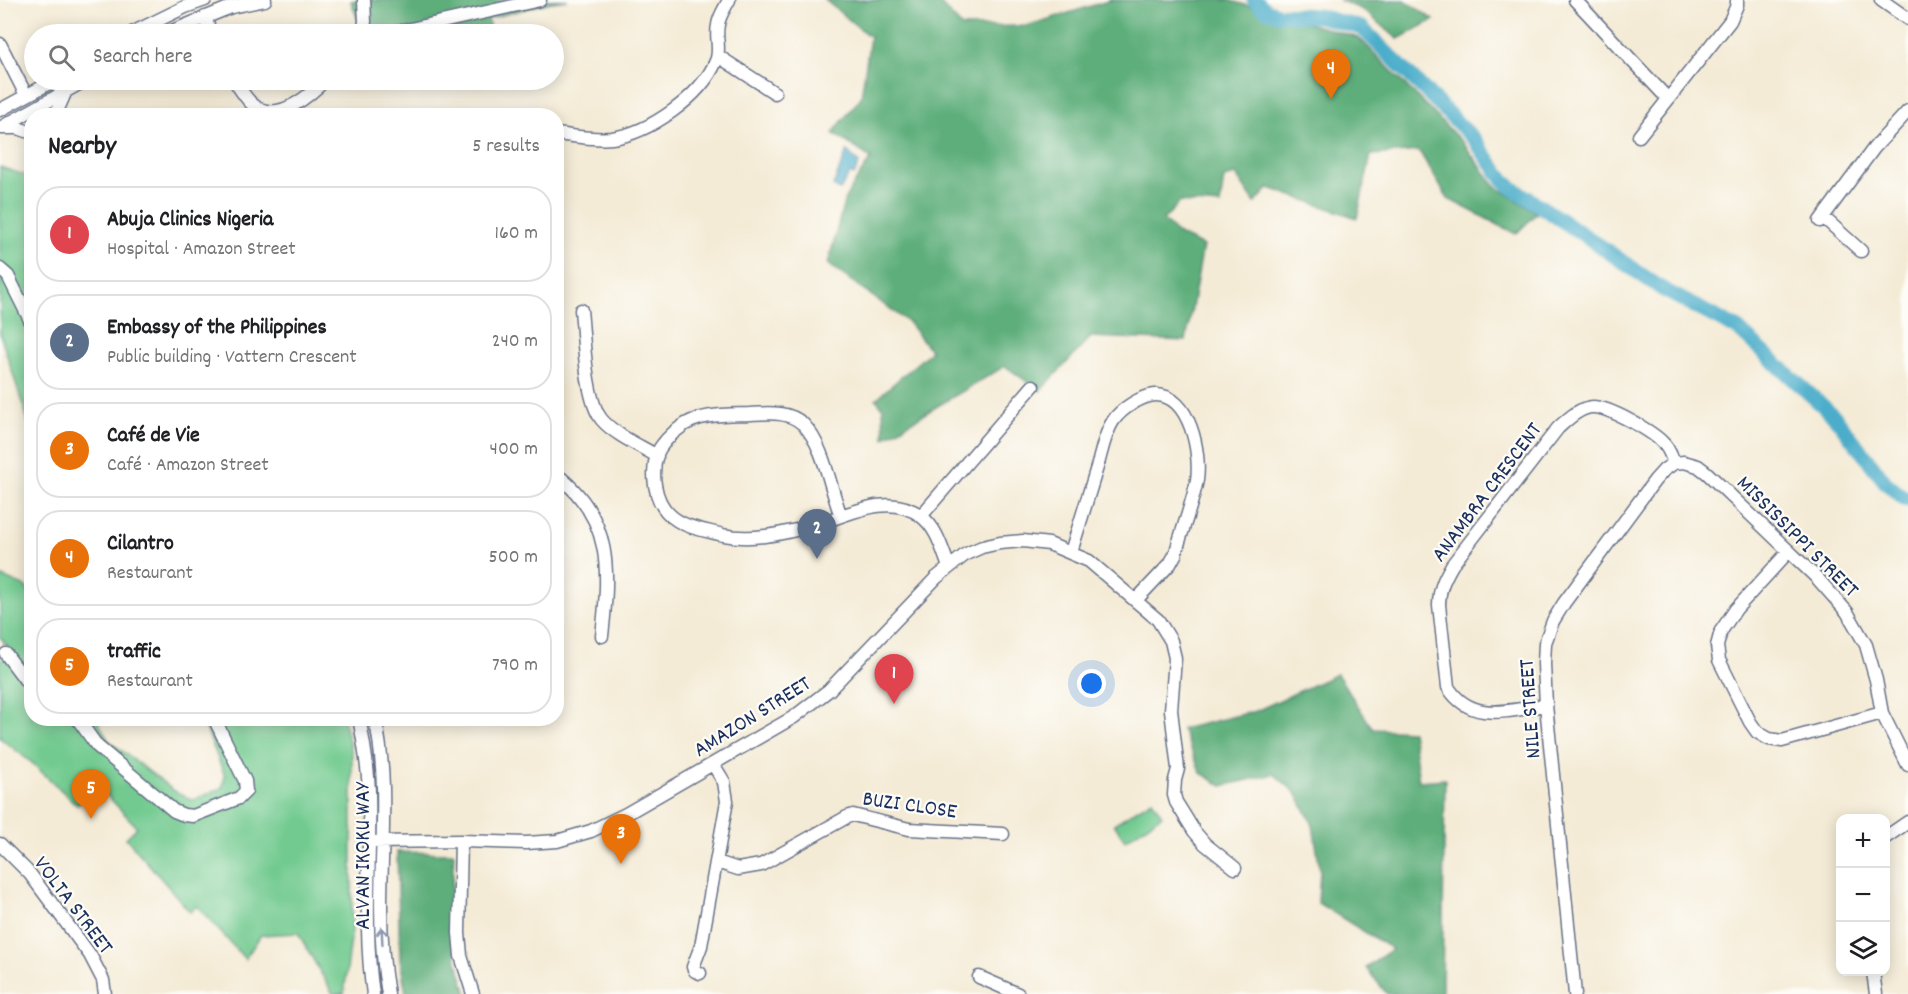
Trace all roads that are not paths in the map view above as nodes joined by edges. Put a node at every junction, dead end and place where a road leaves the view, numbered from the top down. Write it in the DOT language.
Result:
graph roads {
  1 [pos="205,0"];
  2 [pos="265,0"];
  3 [pos="364,0"];
  4 [pos="540,0"];
  5 [pos="729,0"];
  6 [pos="1575,0"];
  7 [pos="1737,0"];
  8 [pos="1881,0"];
  9 [pos="205,17"];
  10 [pos="1908,19"];
  11 [pos="150,24"];
  12 [pos="189,24"];
  13 [pos="207,24"];
  14 [pos="364,24"];
  15 [pos="433,24"];
  16 [pos="0,44"];
  17 [pos="718,56"];
  18 [pos="36,90"];
  19 [pos="70,90"];
  20 [pos="241,90"];
  21 [pos="314,90"];
  22 [pos="65,93"];
  23 [pos="775,93"];
  24 [pos="26,95"];
  25 [pos="1668,99"];
  26 [pos="28,108"];
  27 [pos="41,108"];
  28 [pos="48,108"];
  29 [pos="58,108"];
  30 [pos="261,108"];
  31 [pos="287,108"];
  32 [pos="0,110"];
  33 [pos="1908,111"];
  34 [pos="24,119"];
  35 [pos="0,128"];
  36 [pos="24,130"];
  37 [pos="564,135"];
  38 [pos="1639,136"];
  39 [pos="1861,251"];
  40 [pos="0,269"];
  41 [pos="24,308"];
  42 [pos="581,310"];
  43 [pos="1033,386"];
  44 [pos="657,456"];
  45 [pos="1674,463"];
  46 [pos="564,481"];
  47 [pos="841,516"];
  48 [pos="921,516"];
  49 [pos="1789,551"];
  50 [pos="1071,552"];
  51 [pos="949,567"];
  52 [pos="1136,600"];
  53 [pos="602,636"];
  54 [pos="6,654"];
  55 [pos="24,678"];
  56 [pos="1546,705"];
  57 [pos="1882,713"];
  58 [pos="83,726"];
  59 [pos="218,726"];
  60 [pos="360,726"];
  61 [pos="377,726"];
  62 [pos="713,764"];
  63 [pos="1908,765"];
  64 [pos="1908,822"];
  65 [pos="1003,834"];
  66 [pos="1890,834"];
  67 [pos="384,841"];
  68 [pos="461,841"];
  69 [pos="369,842"];
  70 [pos="0,844"];
  71 [pos="717,862"];
  72 [pos="1235,868"];
  73 [pos="700,973"];
  74 [pos="1874,976"];
  75 [pos="980,977"];
  76 [pos="105,994"];
  77 [pos="373,994"];
  78 [pos="388,994"];
  79 [pos="472,994"];
  80 [pos="1018,994"];
  81 [pos="1575,994"];
  82 [pos="1876,994"];
  1 -- 11 [label="street"];
  2 -- 9 [label="street"];
  3 -- 14 [label="street"];
  4 -- 15 [label="street"];
  5 -- 17 [label="street"];
  6 -- 25 [label="street"];
  7 -- 25 [label="street"];
  8 -- 10 [label="street"];
  9 -- 12 [label="street"];
  9 -- 13 [label="street"];
  16 -- 24 [label="street"];
  17 -- 23 [label="street"];
  17 -- 37 [label="street"];
  18 -- 24 [label="street"];
  19 -- 22 [label="street"];
  20 -- 30 [label="street"];
  21 -- 31 [label="street"];
  22 -- 28 [label="street"];
  22 -- 29 [label="street"];
  24 -- 26 [label="street"];
  24 -- 27 [label="street"];
  24 -- 32 [label="street"];
  25 -- 38 [label="street"];
  33 -- 39 [label="street"];
  34 -- 35 [label="street"];
  35 -- 36 [label="street"];
  40 -- 41 [label="street"];
  42 -- 44 [label="street"];
  43 -- 48 [label="street"];
  44 -- 47 [label="street"];
  44 -- 47 [label="street"];
  45 -- 49 [label="street, MISSISSIPPI STREET"];
  45 -- 56 [label="street, NILE STREET"];
  45 -- 56 [label="street, ANAMBRA CRESCENT"];
  46 -- 53 [label="street"];
  47 -- 48 [label="street"];
  48 -- 51 [label="street"];
  49 -- 57 [label="street, MISSISSIPPI STREET"];
  49 -- 57 [label="street"];
  50 -- 51 [label="street, AMAZON STREET"];
  50 -- 52 [label="street, AMAZON STREET"];
  50 -- 52 [label="street"];
  51 -- 62 [label="street, AMAZON STREET"];
  52 -- 72 [label="street, AMAZON STREET"];
  54 -- 55 [label="street"];
  56 -- 81 [label="street, NILE STREET"];
  57 -- 63 [label="street, MISSISSIPPI STREET"];
  58 -- 59 [label="street"];
  60 -- 69 [label="street, ALVAN IKOKU WAY"];
  61 -- 67 [label="street, ALVAN IKOKU WAY"];
  62 -- 68 [label="street, AMAZON STREET"];
  62 -- 71 [label="street"];
  64 -- 66 [label="street"];
  65 -- 71 [label="street, BUZI CLOSE"];
  67 -- 68 [label="street, AMAZON STREET"];
  67 -- 69 [label="street, AMAZON STREET"];
  78 -- 67 [label="street, ALVAN IKOKU WAY, one-way"];
  68 -- 79 [label="street"];
  69 -- 77 [label="street, ALVAN IKOKU WAY"];
  70 -- 76 [label="street, VOLTA STREET"];
  71 -- 73 [label="street"];
  74 -- 82 [label="street"];
  75 -- 80 [label="street"];
}
